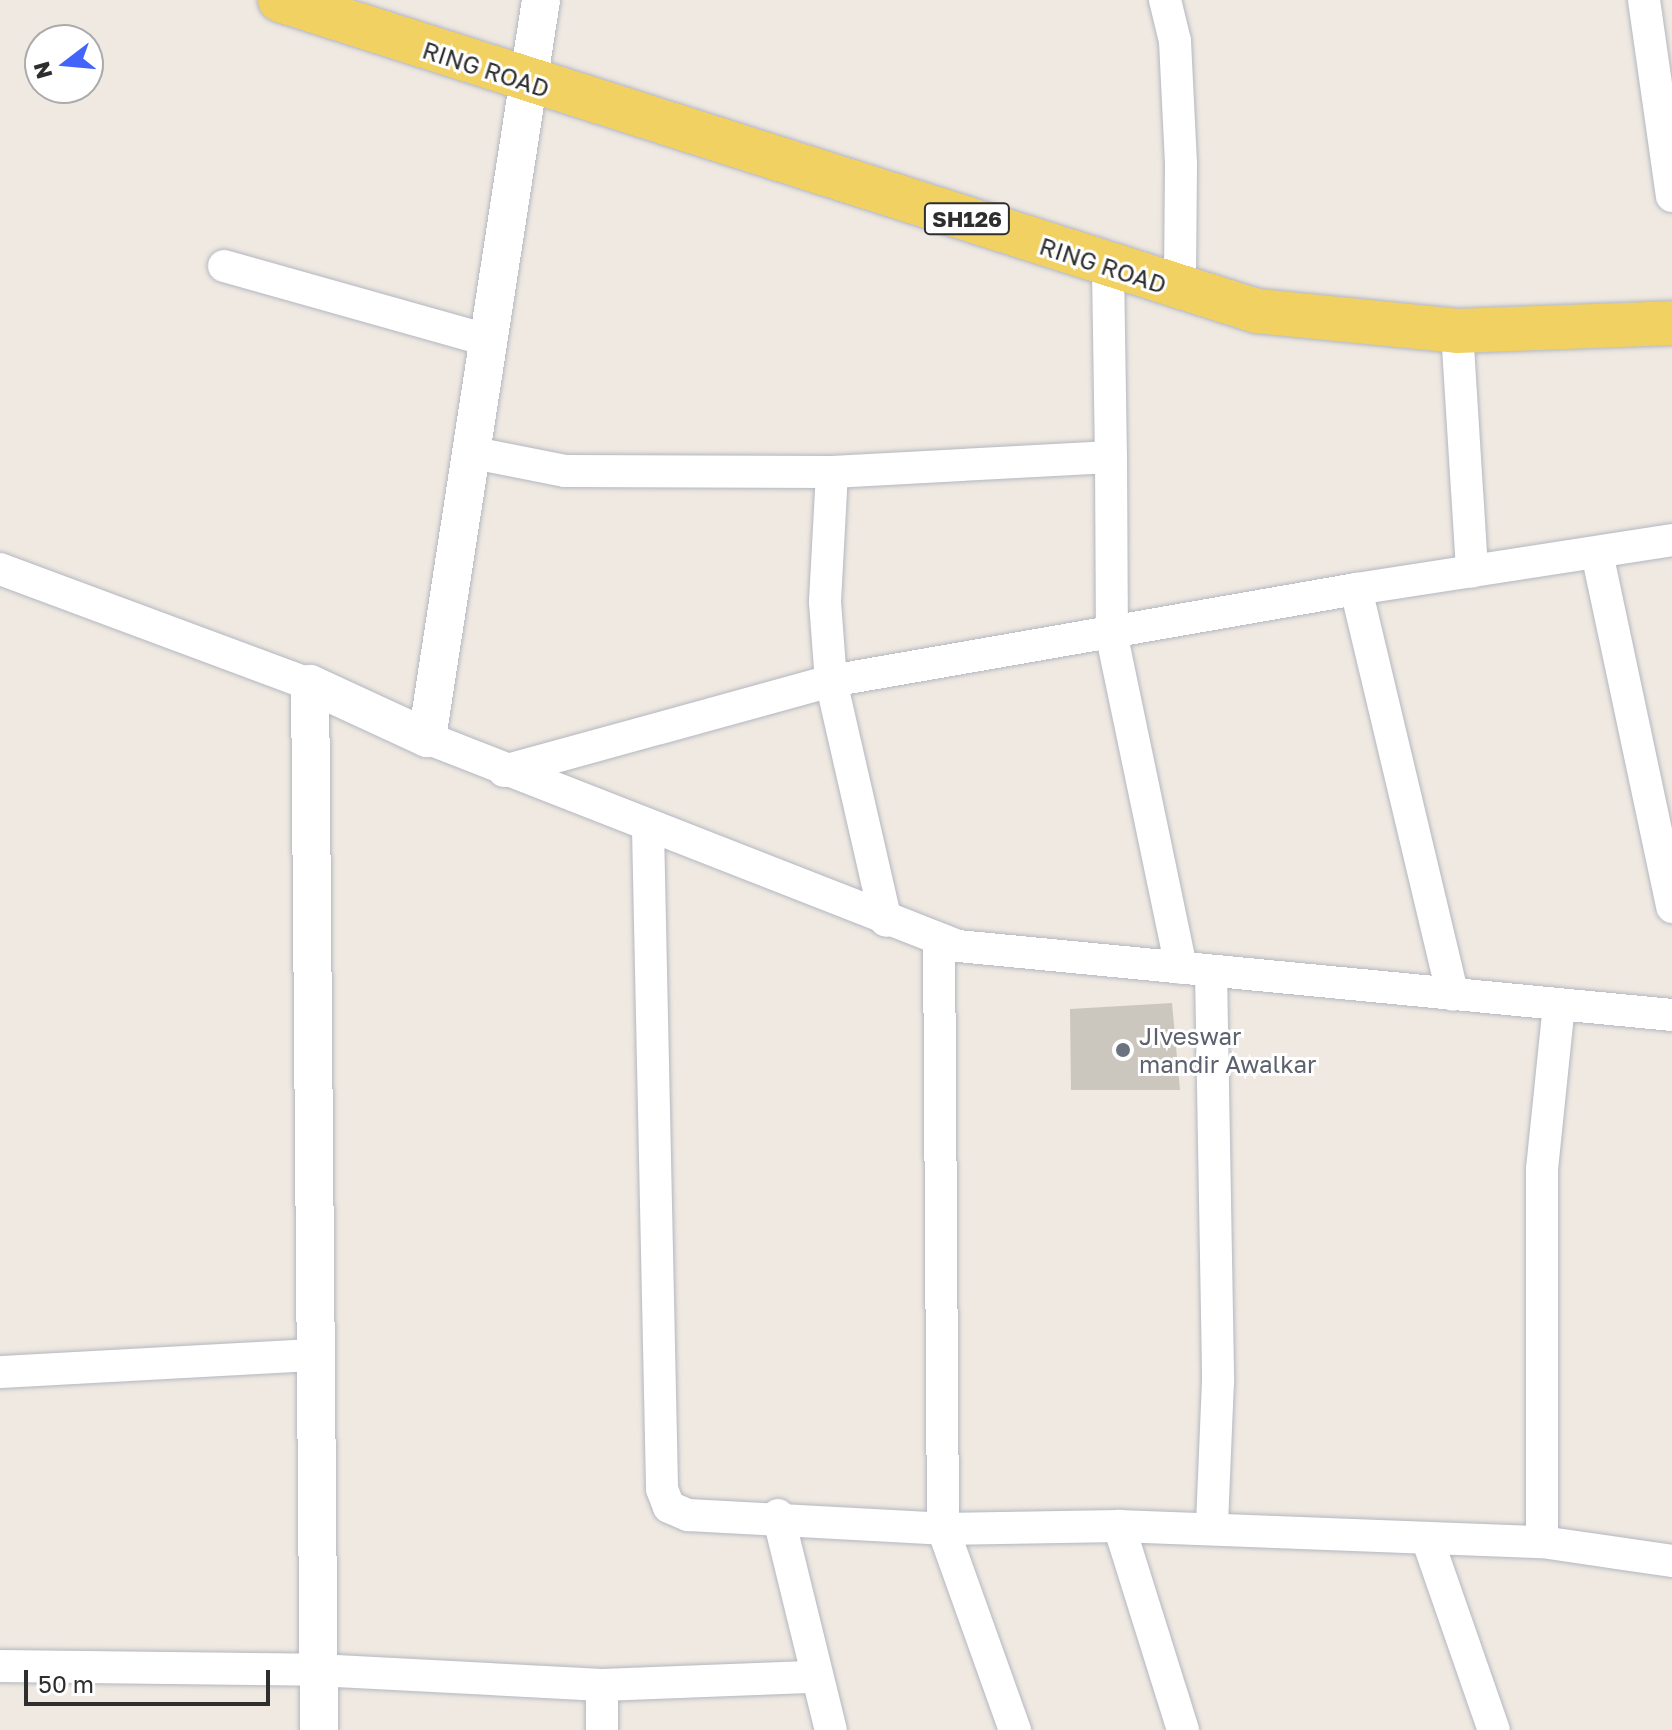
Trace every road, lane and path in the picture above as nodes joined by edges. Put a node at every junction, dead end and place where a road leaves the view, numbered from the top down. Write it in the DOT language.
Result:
graph roads {
  1 [pos="280,0"];
  2 [pos="541,0"];
  3 [pos="1165,0"];
  4 [pos="1644,0"];
  5 [pos="532,86"];
  6 [pos="1672,196"];
  7 [pos="224,266"];
  8 [pos="1108,269"];
  9 [pos="1180,289"];
  10 [pos="1672,323"];
  11 [pos="1457,331"];
  12 [pos="491,341"];
  13 [pos="474,453"];
  14 [pos="1111,457"];
  15 [pos="832,472"];
  16 [pos="1672,540"];
  17 [pos="1597,553"];
  18 [pos="0,569"];
  19 [pos="1472,572"];
  20 [pos="1356,589"];
  21 [pos="1112,637"];
  22 [pos="831,681"];
  23 [pos="310,684"];
  24 [pos="427,738"];
  25 [pos="504,771"];
  26 [pos="648,829"];
  27 [pos="1672,907"];
  28 [pos="886,921"];
  29 [pos="939,939"];
  30 [pos="1196,969"];
  31 [pos="1453,995"];
  32 [pos="1559,1005"];
  33 [pos="1672,1015"];
  34 [pos="315,1355"];
  35 [pos="0,1372"];
  36 [pos="778,1515"];
  37 [pos="1119,1526"];
  38 [pos="1212,1526"];
  39 [pos="943,1529"];
  40 [pos="1428,1541"];
  41 [pos="1542,1542"];
  42 [pos="1672,1561"];
  43 [pos="0,1666"];
  44 [pos="317,1670"];
  45 [pos="815,1677"];
  46 [pos="602,1685"];
  47 [pos="319,1730"];
  48 [pos="602,1730"];
  49 [pos="831,1730"];
  50 [pos="1015,1730"];
  51 [pos="1183,1730"];
  52 [pos="1494,1730"];
  1 -- 5 [label="main road, RING ROAD / SH126"];
  2 -- 5 [label="street"];
  3 -- 9 [label="street"];
  4 -- 6 [label="street"];
  5 -- 8 [label="main road, RING ROAD / SH126"];
  5 -- 12 [label="street"];
  7 -- 12 [label="street"];
  8 -- 9 [label="main road, RING ROAD / SH126"];
  8 -- 14 [label="street"];
  9 -- 11 [label="main road, RING ROAD / SH126"];
  10 -- 11 [label="main road, RING ROAD / SH126"];
  11 -- 19 [label="street"];
  12 -- 13 [label="street"];
  13 -- 15 [label="street"];
  13 -- 24 [label="street"];
  14 -- 15 [label="street"];
  14 -- 21 [label="street"];
  15 -- 22 [label="street"];
  16 -- 17 [label="street"];
  17 -- 19 [label="street"];
  17 -- 27 [label="street"];
  18 -- 23 [label="street"];
  19 -- 20 [label="street"];
  20 -- 21 [label="street"];
  20 -- 31 [label="street"];
  21 -- 22 [label="street"];
  21 -- 30 [label="street"];
  22 -- 25 [label="street"];
  22 -- 28 [label="street"];
  23 -- 24 [label="street"];
  23 -- 34 [label="street"];
  24 -- 25 [label="street"];
  25 -- 26 [label="street"];
  26 -- 28 [label="street"];
  26 -- 36 [label="street"];
  28 -- 29 [label="street"];
  29 -- 30 [label="street"];
  29 -- 39 [label="street"];
  30 -- 31 [label="street"];
  30 -- 38 [label="street"];
  31 -- 32 [label="street"];
  32 -- 33 [label="street"];
  32 -- 41 [label="street"];
  34 -- 35 [label="street"];
  34 -- 44 [label="street"];
  36 -- 39 [label="street"];
  36 -- 45 [label="street"];
  37 -- 38 [label="street"];
  37 -- 39 [label="street"];
  37 -- 51 [label="street"];
  38 -- 40 [label="street"];
  39 -- 50 [label="street"];
  40 -- 41 [label="street"];
  40 -- 52 [label="street"];
  41 -- 42 [label="street"];
  43 -- 44 [label="street"];
  44 -- 46 [label="street"];
  44 -- 47 [label="street"];
  45 -- 46 [label="street"];
  45 -- 49 [label="street"];
  46 -- 48 [label="street"];
}
